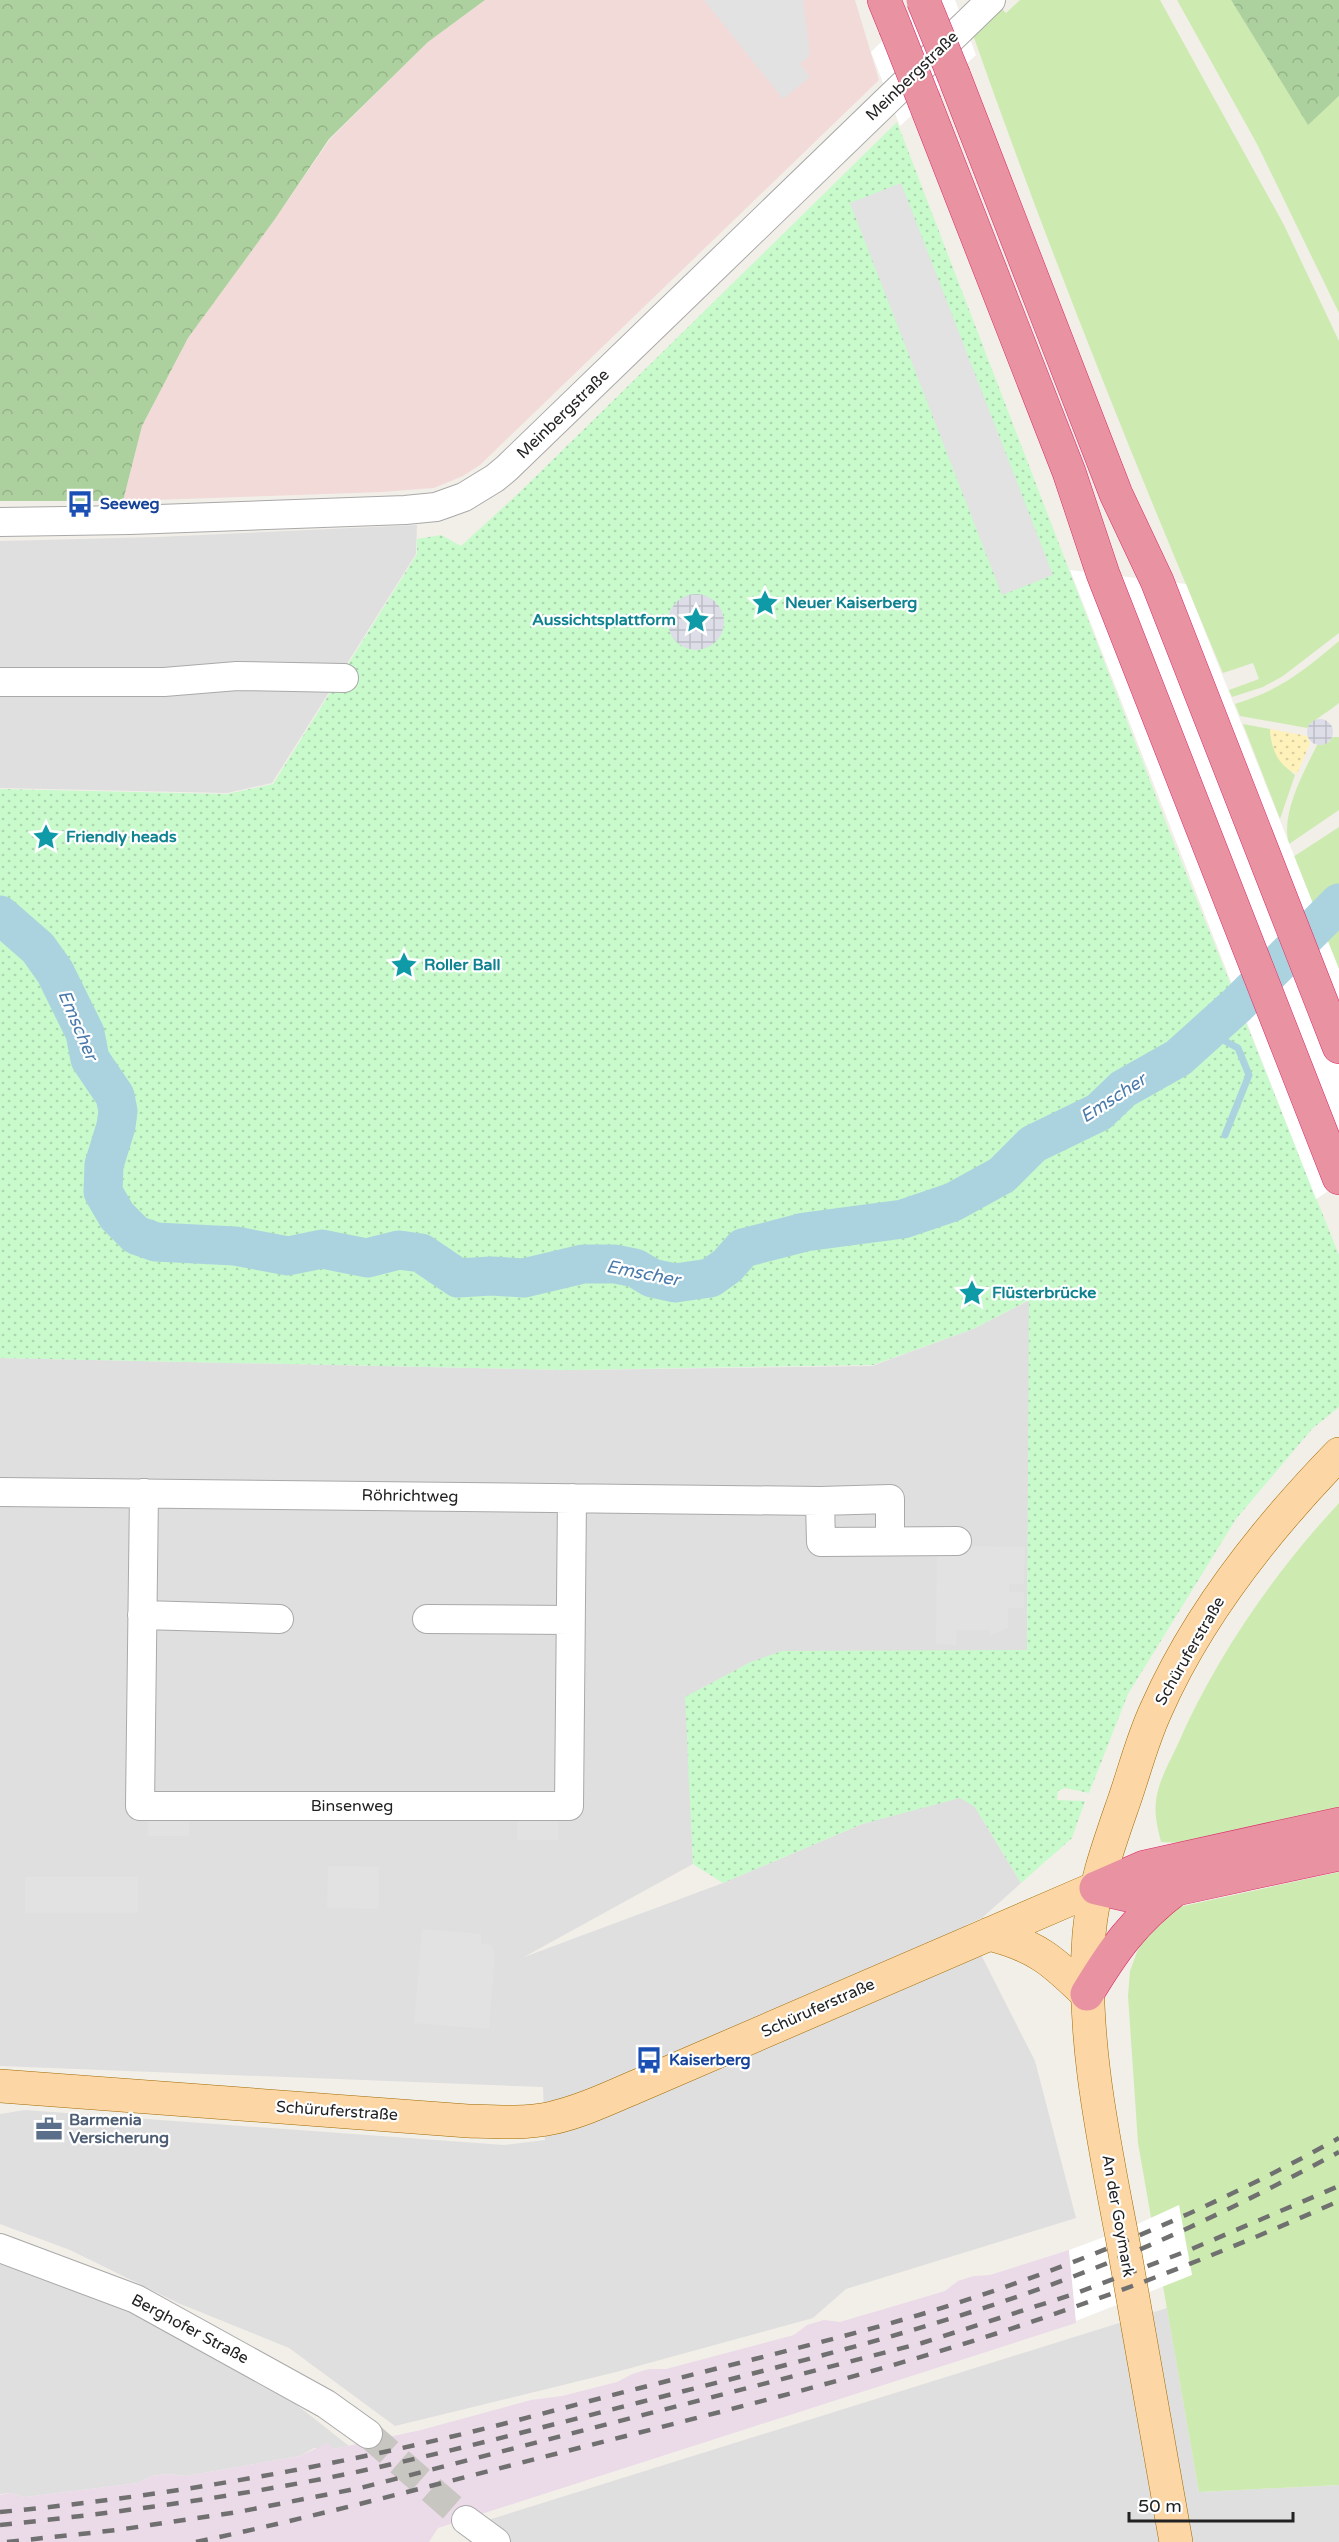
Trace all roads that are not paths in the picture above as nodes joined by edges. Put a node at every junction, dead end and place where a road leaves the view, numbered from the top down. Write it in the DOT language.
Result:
graph roads {
  1 [pos="923,0"];
  2 [pos="991,0"];
  3 [pos="890,14"];
  4 [pos="0,522"];
  5 [pos="344,678"];
  6 [pos="0,682"];
  7 [pos="1339,1047"];
  8 [pos="1339,1178"];
  9 [pos="1339,1454"];
  10 [pos="0,1492"];
  11 [pos="144,1493"];
  12 [pos="572,1498"];
  13 [pos="820,1501"];
  14 [pos="890,1540"];
  15 [pos="957,1541"];
  16 [pos="142,1615"];
  17 [pos="279,1619"];
  18 [pos="428,1619"];
  19 [pos="570,1620"];
  20 [pos="1339,1824"];
  21 [pos="1339,1854"];
  22 [pos="1096,1888"];
  23 [pos="1177,1889"];
  24 [pos="989,1934"];
  25 [pos="1088,1994"];
  26 [pos="0,2086"];
  27 [pos="0,2248"];
  28 [pos="368,2434"];
  29 [pos="466,2520"];
  30 [pos="496,2542"];
  31 [pos="1176,2542"];
  1 -- 7 [label="highway, bridge"];
  2 -- 4 [label="street, Meinbergstraße"];
  3 -- 8 [label="highway, bridge"];
  5 -- 6 [label="street"];
  9 -- 22 [label="main road, Schüruferstraße"];
  10 -- 11 [label="street, Röhrichtweg"];
  11 -- 12 [label="street, Röhrichtweg"];
  11 -- 16 [label="street, Binsenweg"];
  12 -- 13 [label="street, Röhrichtweg"];
  12 -- 19 [label="street, Binsenweg"];
  13 -- 14 [label="street"];
  13 -- 14 [label="street, Röhrichtweg"];
  14 -- 15 [label="street"];
  16 -- 17 [label="street"];
  16 -- 19 [label="street, Binsenweg"];
  18 -- 19 [label="street"];
  20 -- 22 [label="highway"];
  21 -- 23 [label="highway"];
  22 -- 23 [label="highway"];
  22 -- 24 [label="main road, Schüruferstraße"];
  22 -- 25 [label="main road, An der Goymark"];
  23 -- 25 [label="highway"];
  24 -- 25 [label="main road"];
  24 -- 26 [label="main road, Schüruferstraße"];
  25 -- 31 [label="main road, An der Goymark"];
  27 -- 28 [label="street, Berghofer Straße"];
  29 -- 30 [label="street"];
}
